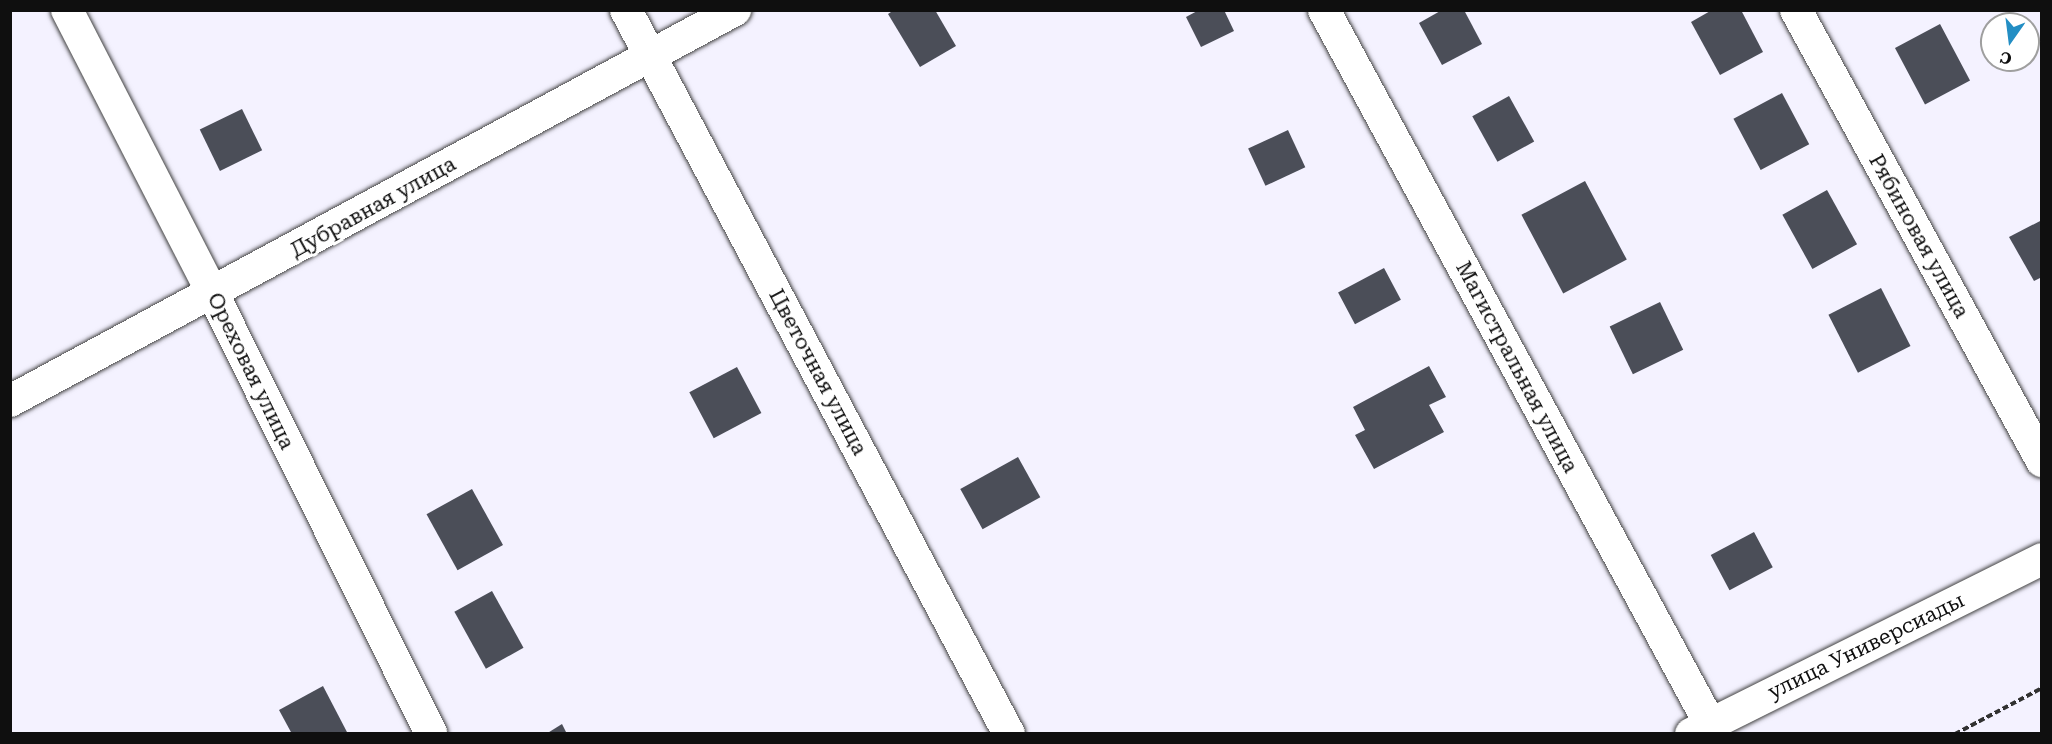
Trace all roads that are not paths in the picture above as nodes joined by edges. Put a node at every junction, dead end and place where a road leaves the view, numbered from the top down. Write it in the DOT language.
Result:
graph roads {
  1 [pos="67,10"];
  2 [pos="626,10"];
  3 [pos="735,10"];
  4 [pos="1324,10"];
  5 [pos="1796,10"];
  6 [pos="650,56"];
  7 [pos="213,294"];
  8 [pos="10,401"];
  9 [pos="2042,461"];
  10 [pos="2042,559"];
  11 [pos="1700,729"];
  12 [pos="431,734"];
  13 [pos="1009,734"];
  1 -- 7 [label="street, Ореховая улица"];
  2 -- 6 [label="street, Цветочная улица"];
  3 -- 6 [label="street, Дубравная улица"];
  4 -- 11 [label="street, Магистральная улица"];
  5 -- 9 [label="street, Рябиновая улица"];
  6 -- 7 [label="street, Дубравная улица"];
  6 -- 13 [label="street, Цветочная улица"];
  7 -- 8 [label="street, Дубравная улица"];
  7 -- 12 [label="street, Ореховая улица"];
  10 -- 11 [label="street, улица Универсиады"];
}
